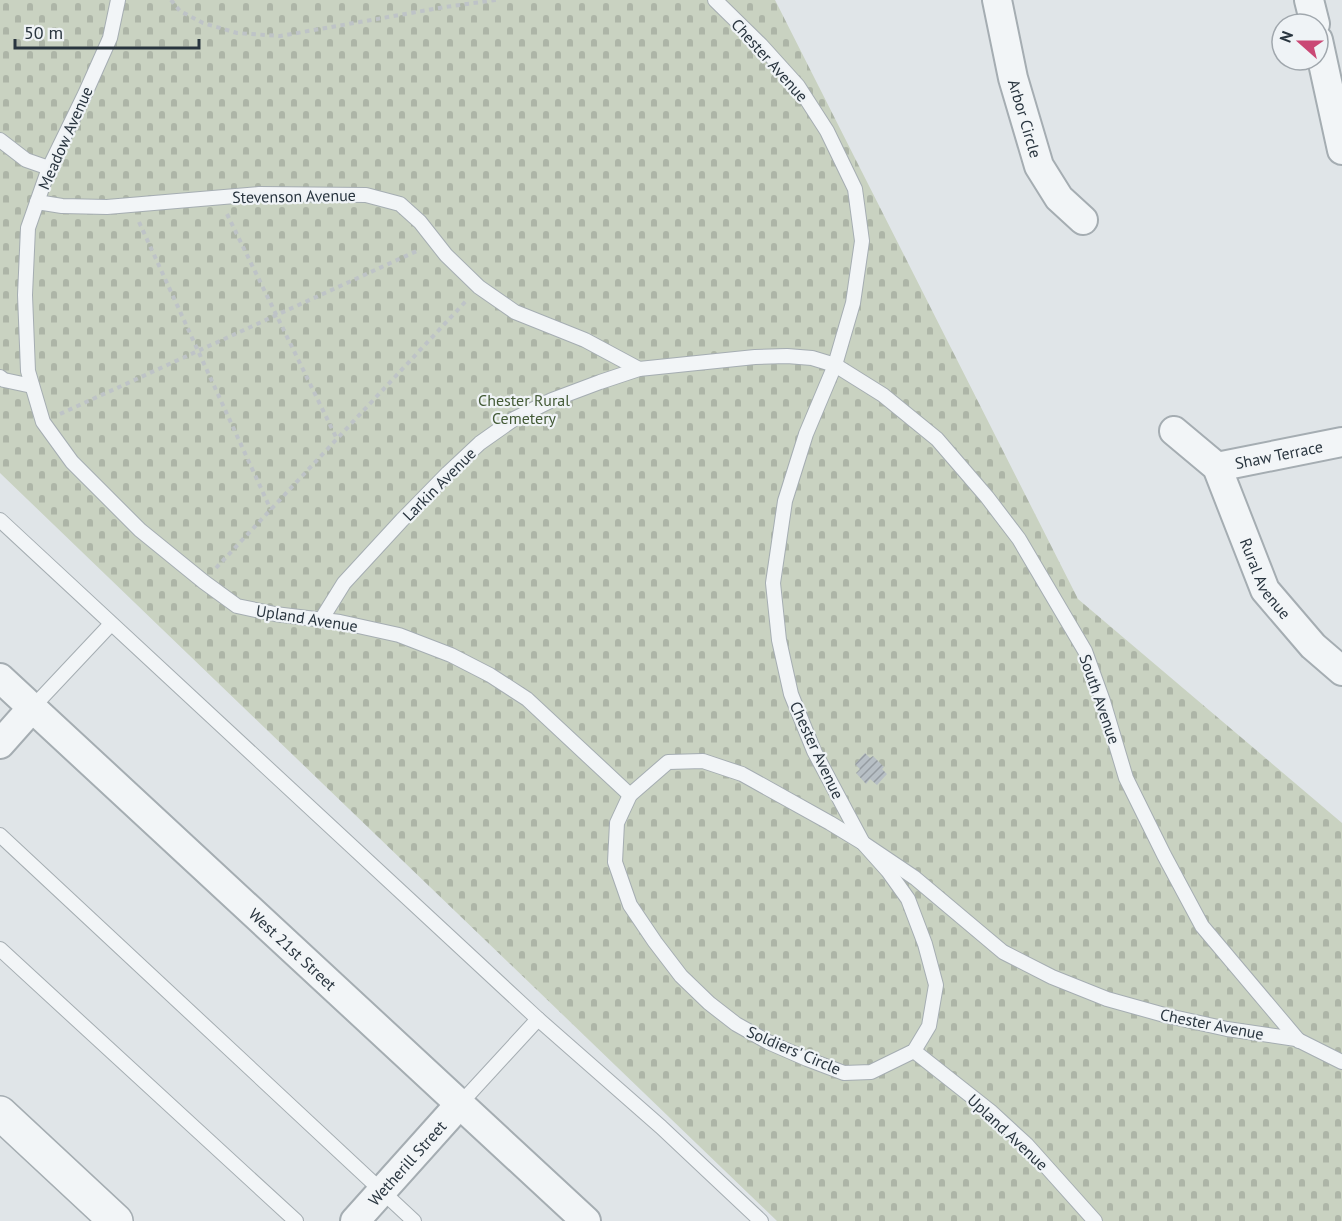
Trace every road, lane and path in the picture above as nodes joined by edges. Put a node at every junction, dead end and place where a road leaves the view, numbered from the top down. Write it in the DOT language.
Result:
graph roads {
  1 [pos="118,0"];
  2 [pos="171,0"];
  3 [pos="496,0"];
  4 [pos="715,0"];
  5 [pos="997,0"];
  6 [pos="1325,72"];
  7 [pos="0,140"];
  8 [pos="1342,150"];
  9 [pos="49,168"];
  10 [pos="219,198"];
  11 [pos="37,202"];
  12 [pos="131,205"];
  13 [pos="1083,220"];
  14 [pos="436,242"];
  15 [pos="479,287"];
  16 [pos="276,315"];
  17 [pos="198,351"];
  18 [pos="836,365"];
  19 [pos="639,369"];
  20 [pos="0,377"];
  21 [pos="32,387"];
  22 [pos="43,422"];
  23 [pos="1174,430"];
  24 [pos="337,440"];
  25 [pos="1342,442"];
  26 [pos="1217,467"];
  27 [pos="271,510"];
  28 [pos="0,520"];
  29 [pos="204,582"];
  30 [pos="321,620"];
  31 [pos="111,624"];
  32 [pos="1342,671"];
  33 [pos="0,678"];
  34 [pos="32,708"];
  35 [pos="0,744"];
  36 [pos="630,795"];
  37 [pos="0,835"];
  38 [pos="863,843"];
  39 [pos="0,949"];
  40 [pos="538,1019"];
  41 [pos="1299,1041"];
  42 [pos="914,1051"];
  43 [pos="1342,1062"];
  44 [pos="459,1105"];
  45 [pos="0,1113"];
  46 [pos="382,1192"];
  47 [pos="116,1221"];
  48 [pos="296,1221"];
  49 [pos="355,1221"];
  50 [pos="414,1221"];
  51 [pos="586,1221"];
  52 [pos="761,1221"];
  53 [pos="1095,1221"];
  1 -- 9 [label="lane, Meadow Avenue"];
  2 -- 3 [label="path"];
  4 -- 18 [label="lane, Chester Avenue"];
  5 -- 13 [label="street, Arbor Circle"];
  6 -- 8 [label="street"];
  7 -- 9 [label="lane"];
  9 -- 11 [label="lane, Meadow Avenue"];
  10 -- 12 [label="lane, Stevenson Avenue"];
  10 -- 14 [label="lane, Stevenson Avenue"];
  10 -- 16 [label="path"];
  11 -- 12 [label="lane, Stevenson Avenue"];
  11 -- 21 [label="lane, Meadow Avenue"];
  12 -- 17 [label="path"];
  14 -- 15 [label="lane, Stevenson Avenue"];
  14 -- 16 [label="path"];
  15 -- 19 [label="lane, Stevenson Avenue"];
  15 -- 24 [label="path"];
  16 -- 17 [label="path"];
  16 -- 24 [label="path"];
  17 -- 22 [label="path"];
  17 -- 27 [label="path"];
  18 -- 19 [label="lane, Larkin Avenue"];
  18 -- 38 [label="lane, Chester Avenue"];
  18 -- 41 [label="lane, South Avenue"];
  19 -- 30 [label="lane, Larkin Avenue"];
  20 -- 21 [label="lane"];
  21 -- 22 [label="lane, Upland Avenue"];
  22 -- 29 [label="lane, Upland Avenue"];
  23 -- 26 [label="street"];
  24 -- 27 [label="path"];
  25 -- 26 [label="street, Shaw Terrace"];
  26 -- 32 [label="street, Rural Avenue"];
  27 -- 29 [label="path"];
  28 -- 31 [label="lane"];
  29 -- 30 [label="lane, Upland Avenue"];
  30 -- 36 [label="lane, Upland Avenue"];
  31 -- 34 [label="lane"];
  31 -- 40 [label="lane"];
  33 -- 34 [label="street, West 21st Street"];
  34 -- 35 [label="street"];
  34 -- 44 [label="street, West 21st Street"];
  36 -- 38 [label="lane, Soldiers' Circle"];
  36 -- 42 [label="lane, Soldiers' Circle"];
  37 -- 46 [label="lane"];
  38 -- 41 [label="lane, Chester Avenue"];
  38 -- 42 [label="lane, Soldiers' Circle"];
  39 -- 48 [label="lane"];
  40 -- 44 [label="lane"];
  40 -- 52 [label="lane"];
  41 -- 43 [label="lane, Chester Avenue"];
  42 -- 53 [label="lane, Upland Avenue"];
  44 -- 46 [label="street, Wetherill Street"];
  44 -- 51 [label="street, West 21st Street"];
  45 -- 47 [label="street"];
  46 -- 49 [label="street, Wetherill Street"];
  46 -- 50 [label="lane"];
}
